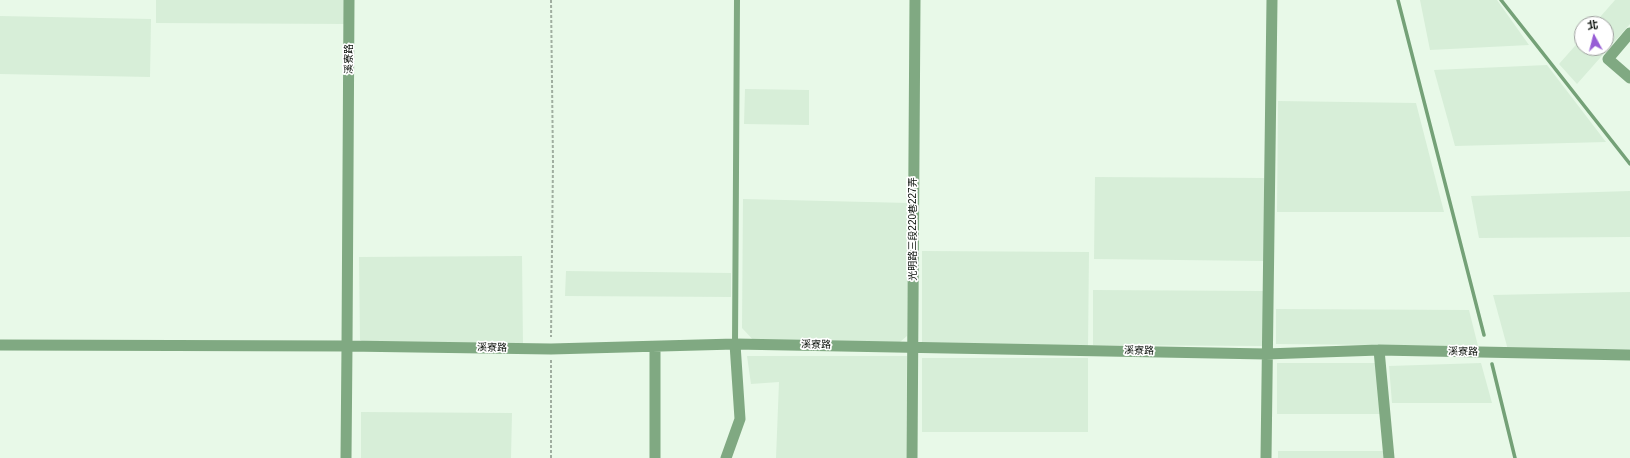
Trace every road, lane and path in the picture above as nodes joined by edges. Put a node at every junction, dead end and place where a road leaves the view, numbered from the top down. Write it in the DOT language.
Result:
graph roads {
  1 [pos="349,0"];
  2 [pos="551,0"];
  3 [pos="737,0"];
  4 [pos="914,0"];
  5 [pos="1272,0"];
  6 [pos="1630,33"];
  7 [pos="1630,78"];
  8 [pos="736,344"];
  9 [pos="0,345"];
  10 [pos="347,346"];
  11 [pos="655,347"];
  12 [pos="913,347"];
  13 [pos="551,349"];
  14 [pos="1378,350"];
  15 [pos="1266,354"];
  16 [pos="1630,355"];
  17 [pos="346,458"];
  18 [pos="551,458"];
  19 [pos="655,458"];
  20 [pos="726,458"];
  21 [pos="912,458"];
  22 [pos="1266,458"];
  23 [pos="1389,458"];
  1 -- 10 [label="street, 溪寮路"];
  2 -- 13 [label="path"];
  3 -- 8 [label="lane"];
  4 -- 12 [label="street, 光明路三段220巷227弄"];
  5 -- 15 [label="street"];
  6 -- 7 [label="street"];
  8 -- 11 [label="street, 溪寮路"];
  8 -- 12 [label="street, 溪寮路"];
  8 -- 20 [label="street"];
  9 -- 10 [label="street"];
  10 -- 13 [label="street, 溪寮路"];
  10 -- 17 [label="street"];
  11 -- 13 [label="street, 溪寮路"];
  11 -- 19 [label="street"];
  12 -- 15 [label="street, 溪寮路"];
  12 -- 21 [label="street, 光明路三段220巷227弄"];
  13 -- 18 [label="path"];
  14 -- 15 [label="street, 溪寮路"];
  14 -- 16 [label="street, 溪寮路"];
  14 -- 23 [label="street"];
  15 -- 22 [label="street"];
}
